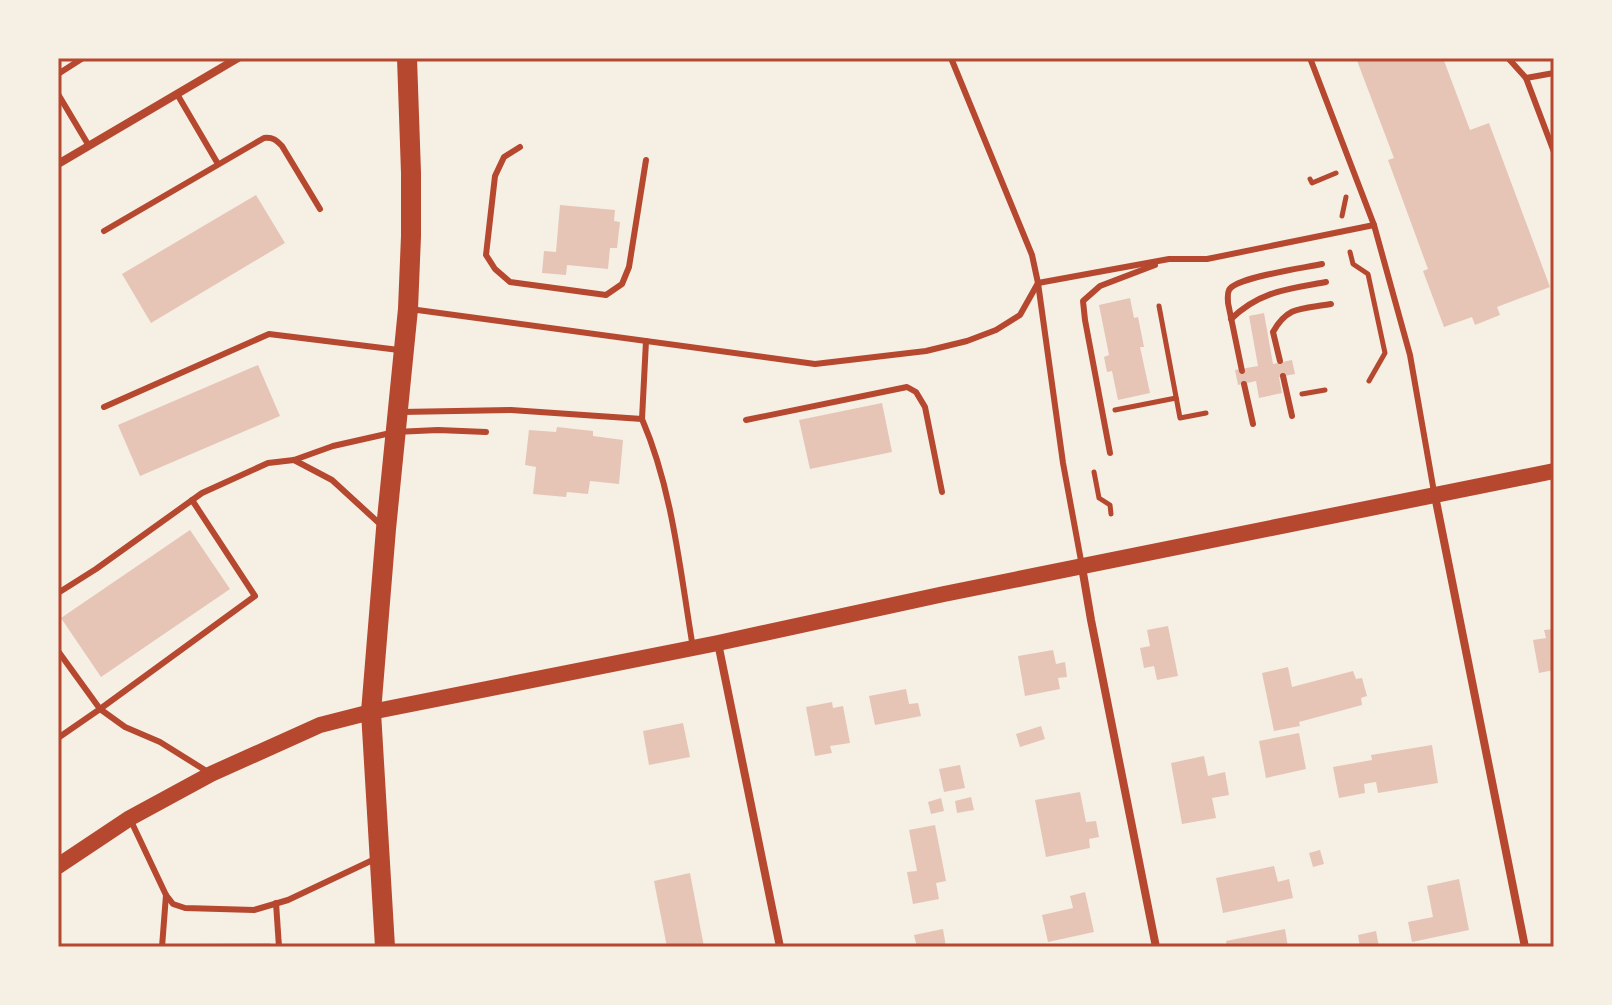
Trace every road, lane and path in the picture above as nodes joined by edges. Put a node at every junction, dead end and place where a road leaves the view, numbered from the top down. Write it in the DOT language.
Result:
graph roads {
  1 [pos="83,58"];
  2 [pos="238,58"];
  3 [pos="407,58"];
  4 [pos="951,58"];
  5 [pos="1310,58"];
  6 [pos="1508,58"];
  7 [pos="1554,73"];
  8 [pos="58,74"];
  9 [pos="1526,78"];
  10 [pos="58,94"];
  11 [pos="177,94"];
  12 [pos="89,146"];
  13 [pos="520,147"];
  14 [pos="1554,152"];
  15 [pos="646,160"];
  16 [pos="58,164"];
  17 [pos="218,164"];
  18 [pos="1310,179"];
  19 [pos="320,209"];
  20 [pos="1342,216"];
  21 [pos="1374,225"];
  22 [pos="104,231"];
  23 [pos="1350,252"];
  24 [pos="1169,259"];
  25 [pos="1322,264"];
  26 [pos="1326,282"];
  27 [pos="1038,283"];
  28 [pos="1331,304"];
  29 [pos="1159,306"];
  30 [pos="408,309"];
  31 [pos="1231,319"];
  32 [pos="646,341"];
  33 [pos="403,350"];
  34 [pos="1280,361"];
  35 [pos="1242,371"];
  36 [pos="1283,376"];
  37 [pos="1369,381"];
  38 [pos="1244,384"];
  39 [pos="1176,398"];
  40 [pos="104,407"];
  41 [pos="1110,411"];
  42 [pos="1206,413"];
  43 [pos="1292,416"];
  44 [pos="642,419"];
  45 [pos="746,420"];
  46 [pos="396,422"];
  47 [pos="1253,424"];
  48 [pos="486,432"];
  49 [pos="1110,453"];
  50 [pos="294,460"];
  51 [pos="1554,471"];
  52 [pos="1094,472"];
  53 [pos="942,492"];
  54 [pos="1435,495"];
  55 [pos="192,500"];
  56 [pos="1111,514"];
  57 [pos="386,529"];
  58 [pos="1082,566"];
  59 [pos="58,593"];
  60 [pos="718,643"];
  61 [pos="693,648"];
  62 [pos="58,651"];
  63 [pos="100,709"];
  64 [pos="371,712"];
  65 [pos="58,738"];
  66 [pos="211,774"];
  67 [pos="130,818"];
  68 [pos="379,857"];
  69 [pos="58,866"];
  70 [pos="166,895"];
  71 [pos="276,903"];
  72 [pos="162,947"];
  73 [pos="279,947"];
  74 [pos="385,947"];
  75 [pos="780,947"];
  76 [pos="1156,947"];
  77 [pos="1525,947"];
  1 -- 8 [label="lane"];
  2 -- 11 [label="street"];
  3 -- 30 [label="main road"];
  4 -- 27 [label="lane"];
  5 -- 21 [label="lane"];
  6 -- 9 [label="lane"];
  7 -- 9 [label="lane"];
  9 -- 14 [label="lane"];
  10 -- 12 [label="lane"];
  11 -- 12 [label="street"];
  11 -- 17 [label="lane"];
  12 -- 16 [label="street"];
  13 -- 15 [label="lane"];
  17 -- 19 [label="lane"];
  17 -- 22 [label="lane"];
  18 -- 20 [label="path"];
  21 -- 24 [label="lane"];
  21 -- 54 [label="lane"];
  23 -- 37 [label="path"];
  24 -- 27 [label="lane"];
  24 -- 49 [label="lane"];
  25 -- 31 [label="lane"];
  26 -- 31 [label="lane"];
  27 -- 32 [label="lane"];
  27 -- 58 [label="lane"];
  28 -- 34 [label="lane"];
  29 -- 39 [label="path"];
  30 -- 32 [label="lane"];
  30 -- 33 [label="main road"];
  31 -- 35 [label="lane"];
  32 -- 44 [label="lane"];
  33 -- 40 [label="lane"];
  33 -- 46 [label="main road"];
  36 -- 43 [label="lane"];
  38 -- 47 [label="lane"];
  39 -- 41 [label="path"];
  39 -- 42 [label="path"];
  44 -- 46 [label="lane"];
  44 -- 61 [label="lane"];
  45 -- 53 [label="lane"];
  46 -- 48 [label="lane"];
  46 -- 50 [label="lane"];
  46 -- 57 [label="main road"];
  50 -- 55 [label="lane"];
  50 -- 57 [label="lane"];
  51 -- 54 [label="main road"];
  52 -- 56 [label="path"];
  54 -- 58 [label="main road"];
  54 -- 77 [label="street"];
  55 -- 59 [label="lane"];
  55 -- 63 [label="lane"];
  57 -- 64 [label="main road"];
  58 -- 60 [label="main road"];
  58 -- 76 [label="street"];
  60 -- 61 [label="main road"];
  60 -- 75 [label="street"];
  61 -- 64 [label="main road"];
  62 -- 63 [label="lane"];
  63 -- 65 [label="lane"];
  63 -- 66 [label="lane"];
  64 -- 66 [label="main road"];
  64 -- 68 [label="main road"];
  66 -- 67 [label="main road"];
  67 -- 69 [label="main road"];
  67 -- 70 [label="lane"];
  68 -- 71 [label="lane"];
  68 -- 74 [label="main road"];
  70 -- 71 [label="lane"];
  70 -- 72 [label="lane"];
  71 -- 73 [label="lane"];
}
